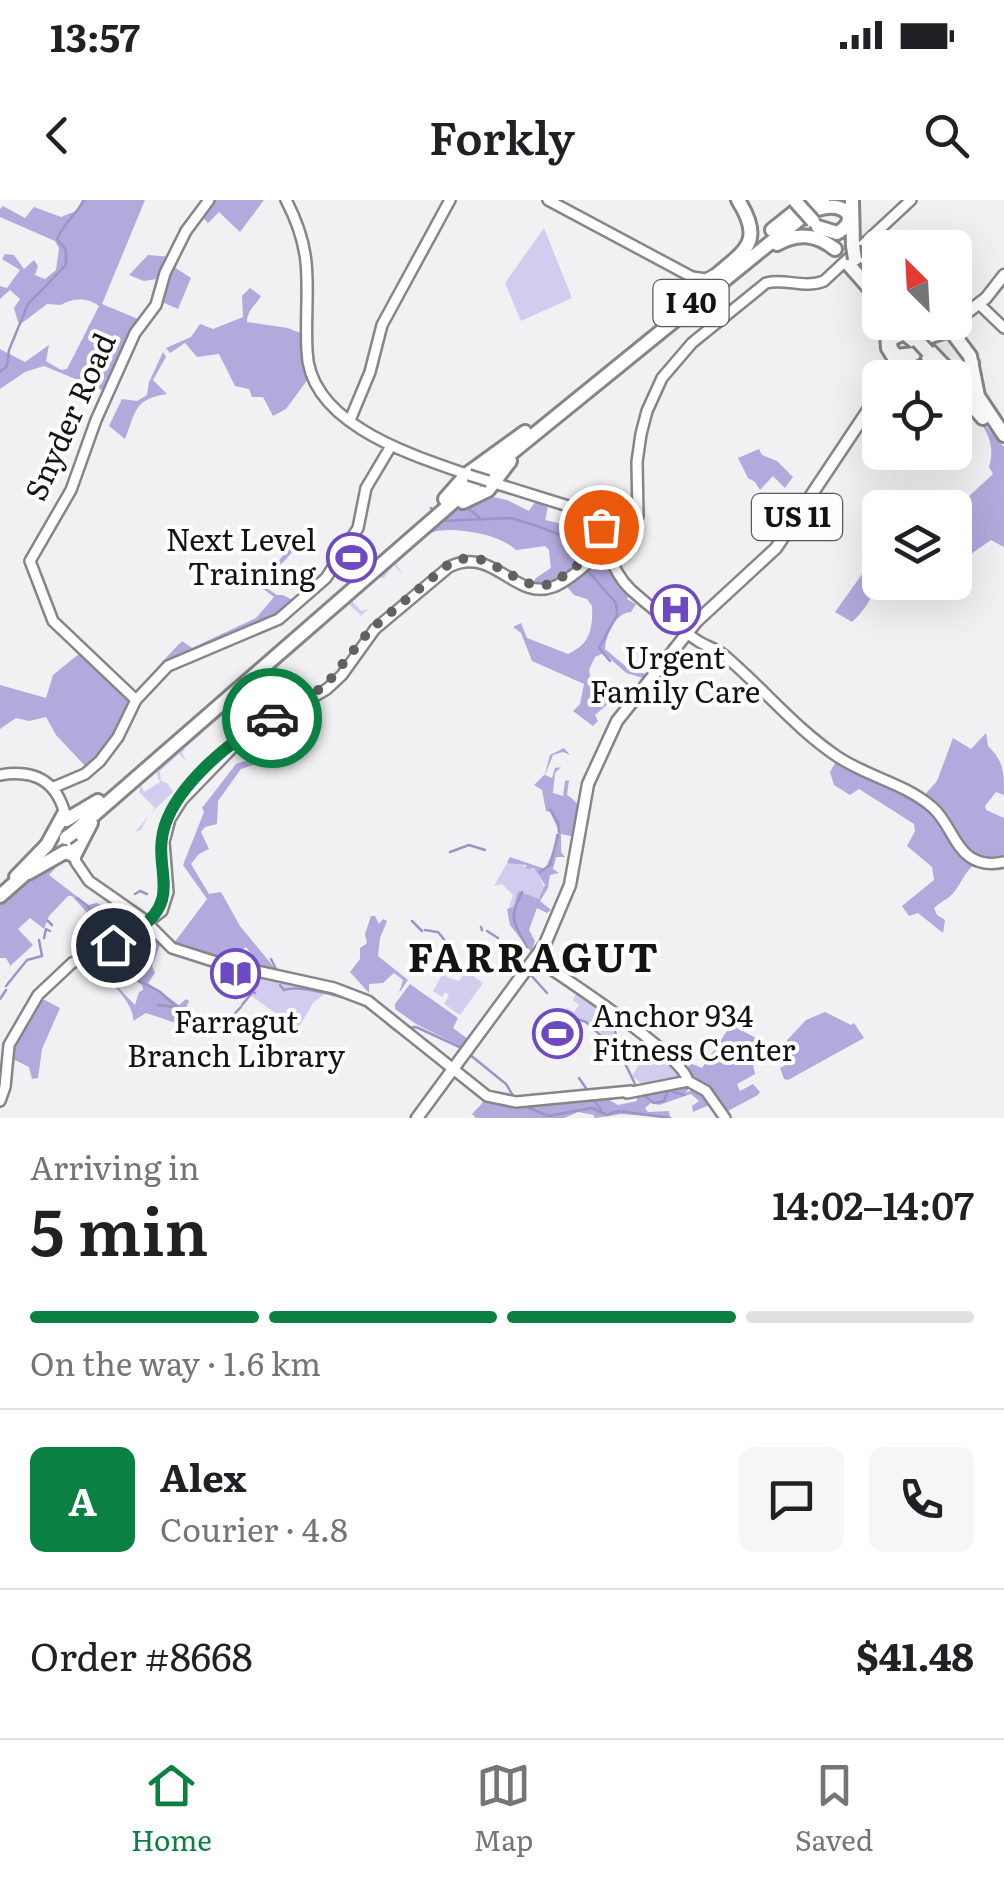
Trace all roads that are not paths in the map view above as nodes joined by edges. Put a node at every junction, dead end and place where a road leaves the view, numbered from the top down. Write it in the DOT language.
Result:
graph roads {
  1 [pos="208,200"];
  2 [pos="286,200"];
  3 [pos="450,200"];
  4 [pos="548,200"];
  5 [pos="735,200"];
  6 [pos="750,200"];
  7 [pos="852,200"];
  8 [pos="911,200"];
  9 [pos="804,201"];
  10 [pos="784,220"];
  11 [pos="814,223"];
  12 [pos="774,245"];
  13 [pos="848,255"];
  14 [pos="862,274"];
  15 [pos="1004,275"];
  16 [pos="710,286"];
  17 [pos="979,304"];
  18 [pos="972,309"];
  19 [pos="1004,328"];
  20 [pos="647,338"];
  21 [pos="927,340"];
  22 [pos="934,340"];
  23 [pos="911,360"];
  24 [pos="972,403"];
  25 [pos="567,405"];
  26 [pos="972,408"];
  27 [pos="862,419"];
  28 [pos="350,420"];
  29 [pos="1004,439"];
  30 [pos="392,446"];
  31 [pos="462,476"];
  32 [pos="497,482"];
  33 [pos="402,545"];
  34 [pos="608,545"];
  35 [pos="687,632"];
  36 [pos="133,698"];
  37 [pos="0,776"];
  38 [pos="58,788"];
  39 [pos="69,834"];
  40 [pos="1004,862"];
  41 [pos="0,894"];
  42 [pos="148,923"];
  43 [pos="532,960"];
  44 [pos="452,1070"];
  45 [pos="688,1081"];
  46 [pos="1,1099"];
  47 [pos="417,1118"];
  48 [pos="724,1118"];
  1 -- 36 [label="street, Snyder Road"];
  2 -- 28 [label="street"];
  3 -- 28 [label="street"];
  4 -- 5 [label="street"];
  5 -- 16 [label="highway"];
  6 -- 10 [label="highway"];
  7 -- 13 [label="highway"];
  8 -- 13 [label="street"];
  9 -- 10 [label="highway"];
  9 -- 11 [label="highway, bridge"];
  9 -- 16 [label="highway, I 40"];
  9 -- 20 [label="highway, I 40"];
  10 -- 16 [label="highway"];
  11 -- 12 [label="highway"];
  11 -- 13 [label="highway"];
  12 -- 13 [label="highway"];
  12 -- 16 [label="highway"];
  13 -- 14 [label="highway"];
  13 -- 34 [label="street"];
  15 -- 17 [label="main road"];
  16 -- 20 [label="highway"];
  16 -- 25 [label="highway, I 40"];
  17 -- 18 [label="main road"];
  17 -- 19 [label="street"];
  20 -- 25 [label="highway, I 40"];
  21 -- 23 [label="highway"];
  22 -- 29 [label="highway"];
  24 -- 29 [label="highway"];
  25 -- 31 [label="highway"];
  25 -- 32 [label="highway"];
  25 -- 33 [label="highway, I 40"];
  26 -- 29 [label="highway"];
  27 -- 35 [label="main road, US 11"];
  28 -- 30 [label="street"];
  30 -- 31 [label="street"];
  30 -- 36 [label="street"];
  31 -- 32 [label="street, bridge"];
  31 -- 33 [label="highway"];
  32 -- 33 [label="highway"];
  32 -- 34 [label="street"];
  33 -- 39 [label="highway, I 40"];
  33 -- 39 [label="highway, I 40"];
  34 -- 35 [label="street"];
  34 -- 42 [label="street"];
  35 -- 40 [label="street"];
  35 -- 43 [label="main road, US 11"];
  36 -- 38 [label="street"];
  37 -- 38 [label="street"];
  38 -- 39 [label="street"];
  39 -- 41 [label="highway, I 40"];
  39 -- 42 [label="street"];
  42 -- 44 [label="street"];
  42 -- 46 [label="street"];
  43 -- 44 [label="main road, US 11"];
  43 -- 45 [label="street"];
  44 -- 45 [label="street"];
  44 -- 47 [label="main road, US 11"];
  45 -- 48 [label="street"];
}
